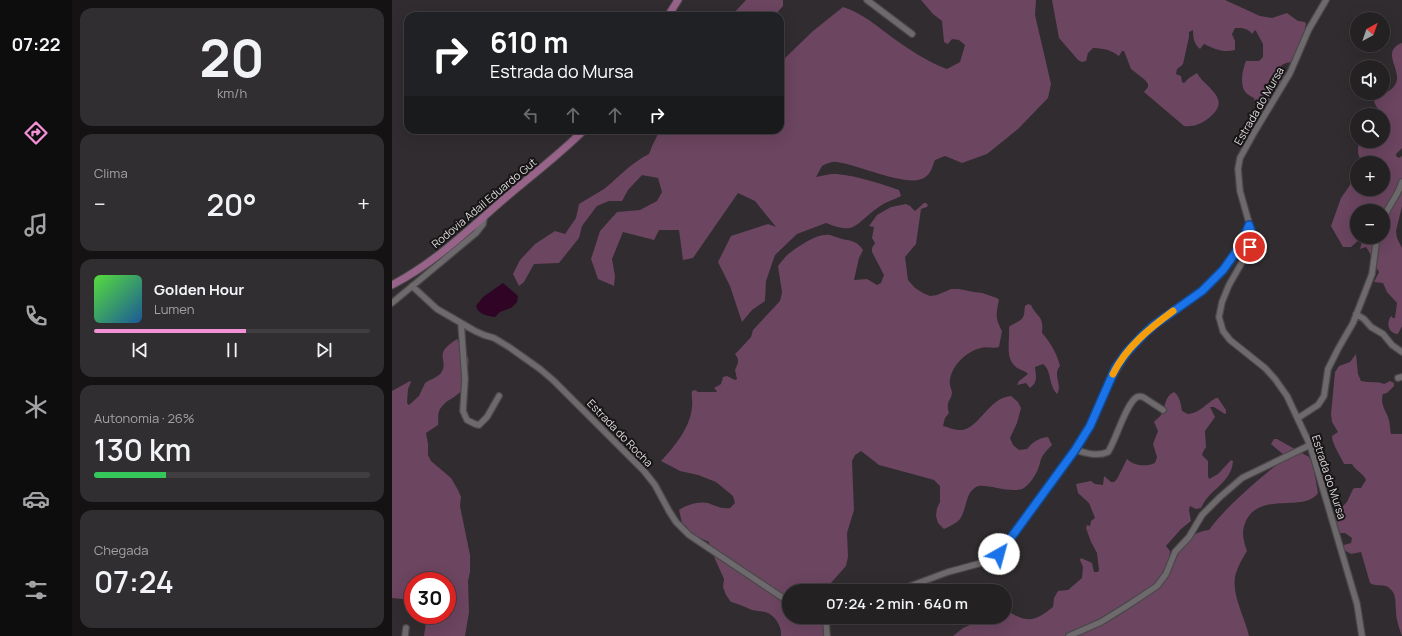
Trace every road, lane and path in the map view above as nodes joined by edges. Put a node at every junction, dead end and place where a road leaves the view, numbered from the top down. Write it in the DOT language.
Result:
graph roads {
  1 [pos="678,0"];
  2 [pos="867,0"];
  3 [pos="1326,0"];
  4 [pos="670,12"];
  5 [pos="912,34"];
  6 [pos="580,134"];
  7 [pos="1402,182"];
  8 [pos="1390,204"];
  9 [pos="484,218"];
  10 [pos="1249,225"];
  11 [pos="1376,244"];
  12 [pos="392,286"];
  13 [pos="412,286"];
  14 [pos="392,303"];
  15 [pos="1356,314"];
  16 [pos="461,323"];
  17 [pos="1402,352"];
  18 [pos="499,396"];
  19 [pos="1163,410"];
  20 [pos="1298,418"];
  21 [pos="1310,445"];
  22 [pos="1075,450"];
  23 [pos="915,584"];
  24 [pos="782,597"];
  25 [pos="826,624"];
  26 [pos="406,628"];
  27 [pos="405,636"];
  28 [pos="827,636"];
  29 [pos="1069,636"];
  30 [pos="1362,636"];
  1 -- 4 [label="main road"];
  2 -- 5 [label="street"];
  3 -- 10 [label="street, Estrada do Mursa"];
  6 -- 9 [label="main road, Rodovia Adail Eduardo Gut"];
  7 -- 8 [label="street"];
  9 -- 12 [label="main road, Rodovia Adail Eduardo Gut"];
  9 -- 13 [label="street"];
  10 -- 20 [label="street, Estrada do Mursa"];
  10 -- 22 [label="street"];
  11 -- 15 [label="street"];
  13 -- 14 [label="street"];
  13 -- 16 [label="street, Estrada do Rocha"];
  15 -- 17 [label="street"];
  15 -- 20 [label="street"];
  16 -- 18 [label="street"];
  16 -- 24 [label="street, Estrada do Rocha"];
  19 -- 22 [label="street"];
  20 -- 21 [label="street, Estrada do Mursa"];
  21 -- 29 [label="street"];
  21 -- 30 [label="street, Estrada do Mursa"];
  22 -- 23 [label="street"];
  25 -- 28 [label="street"];
  26 -- 27 [label="street"];
}
